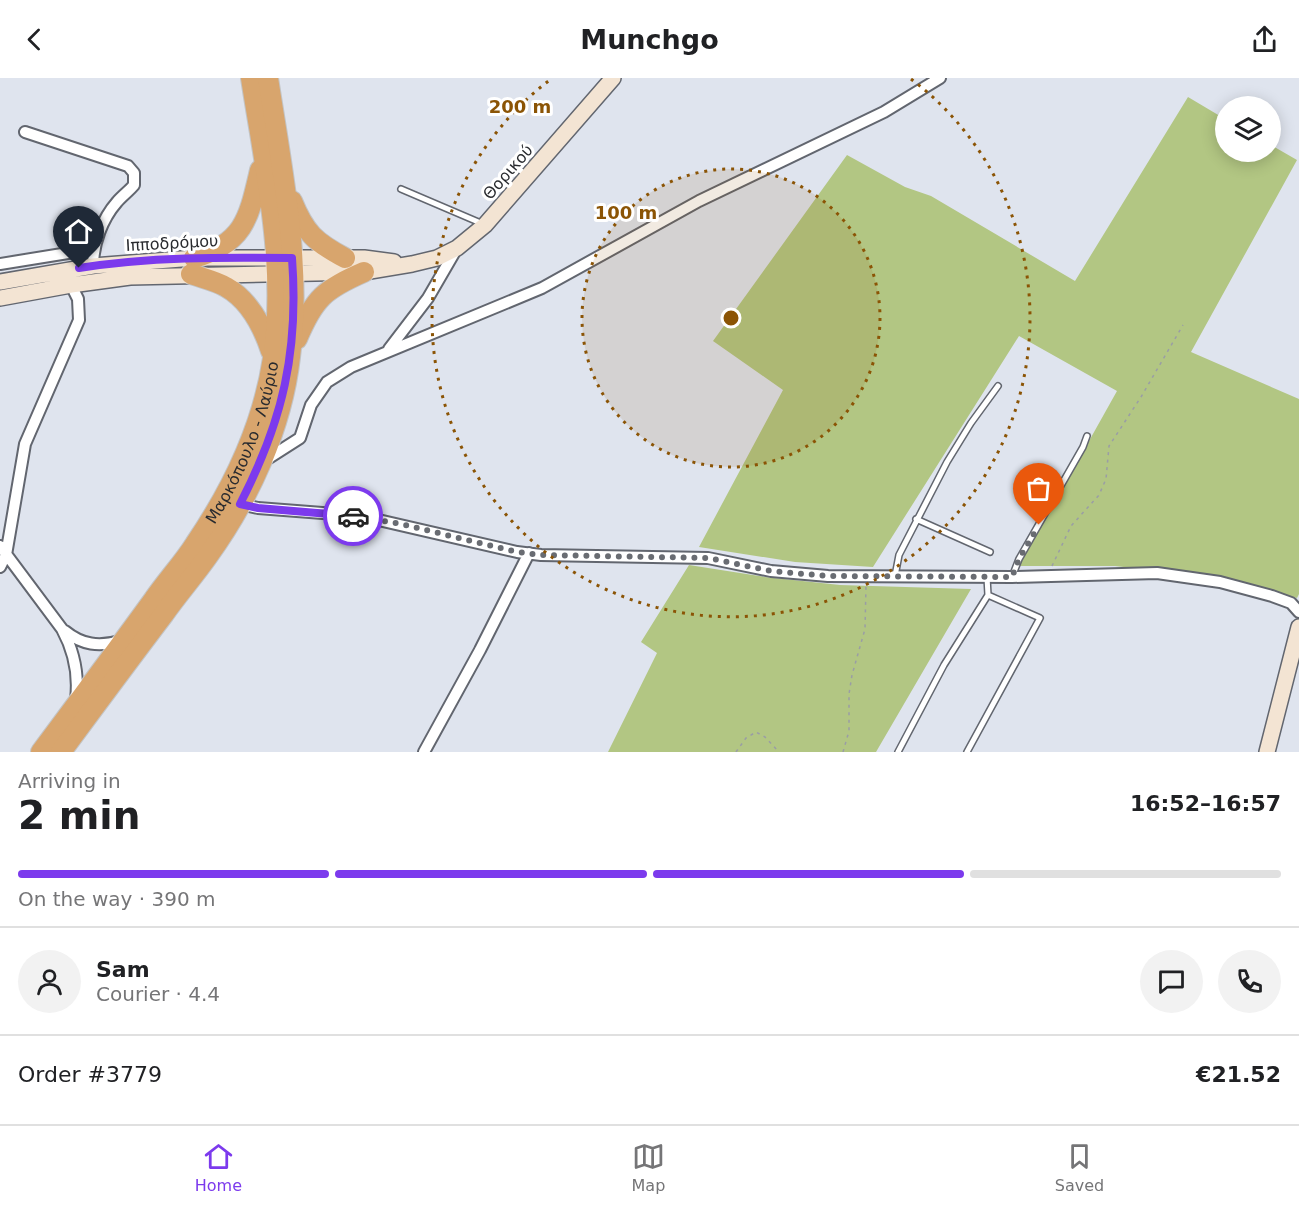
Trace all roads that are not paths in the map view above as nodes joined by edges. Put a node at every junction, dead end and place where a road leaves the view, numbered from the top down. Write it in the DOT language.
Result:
graph roads {
  1 [pos="251,78"];
  2 [pos="268,78"];
  3 [pos="613,78"];
  4 [pos="940,78"];
  5 [pos="25,132"];
  6 [pos="263,159"];
  7 [pos="513,164"];
  8 [pos="528,177"];
  9 [pos="284,182"];
  10 [pos="401,189"];
  11 [pos="484,225"];
  12 [pos="457,248"];
  13 [pos="93,249"];
  14 [pos="345,258"];
  15 [pos="0,264"];
  16 [pos="412,264"];
  17 [pos="285,265"];
  18 [pos="93,266"];
  19 [pos="193,266"];
  20 [pos="364,272"];
  21 [pos="0,282"];
  22 [pos="71,285"];
  23 [pos="0,298"];
  24 [pos="387,351"];
  25 [pos="282,358"];
  26 [pos="998,386"];
  27 [pos="1087,436"];
  28 [pos="261,462"];
  29 [pos="240,504"];
  30 [pos="916,519"];
  31 [pos="3,550"];
  32 [pos="990,552"];
  33 [pos="529,553"];
  34 [pos="0,567"];
  35 [pos="896,576"];
  36 [pos="987,577"];
  37 [pos="1012,577"];
  38 [pos="988,595"];
  39 [pos="1299,612"];
  40 [pos="1299,627"];
  41 [pos="62,629"];
  42 [pos="125,640"];
  43 [pos="75,707"];
  44 [pos="41,752"];
  45 [pos="61,752"];
  46 [pos="424,752"];
  47 [pos="898,752"];
  48 [pos="968,752"];
  49 [pos="1267,752"];
  1 -- 6 [label="highway, Μαρκόπουλο - Λαύριο"];
  2 -- 9 [label="highway, Μαρκόπουλο - Λαύριο"];
  3 -- 8 [label="main road, Θορικού"];
  4 -- 24 [label="street"];
  5 -- 13 [label="street"];
  6 -- 17 [label="highway, Μαρκόπουλο - Λαύριο"];
  6 -- 19 [label="highway"];
  7 -- 8 [label="lane"];
  8 -- 11 [label="main road, Θορικού"];
  9 -- 14 [label="highway"];
  9 -- 17 [label="highway, Μαρκόπουλο - Λαύριο"];
  10 -- 11 [label="lane"];
  11 -- 12 [label="main road, Θορικού"];
  12 -- 16 [label="main road, Θορικού"];
  12 -- 24 [label="street"];
  13 -- 15 [label="street"];
  13 -- 18 [label="street"];
  14 -- 16 [label="main road, Θορικού"];
  14 -- 17 [label="main road, Θορικού"];
  16 -- 20 [label="main road, Θορικού"];
  17 -- 19 [label="main road, Ιπποδρόμου"];
  17 -- 20 [label="main road, Θορικού"];
  17 -- 25 [label="highway, Μαρκόπουλο - Λαύριο"];
  18 -- 19 [label="main road, Ιπποδρόμου"];
  18 -- 21 [label="main road, Ιπποδρόμου"];
  19 -- 22 [label="main road, Ιπποδρόμου"];
  19 -- 25 [label="highway"];
  20 -- 25 [label="highway"];
  22 -- 23 [label="main road, Ιπποδρόμου"];
  22 -- 31 [label="street"];
  24 -- 28 [label="street"];
  25 -- 28 [label="highway, Μαρκόπουλο - Λαύριο"];
  25 -- 42 [label="highway, Μαρκόπουλο - Λαύριο"];
  26 -- 30 [label="lane"];
  27 -- 37 [label="lane"];
  28 -- 29 [label="highway, Μαρκόπουλο - Λαύριο"];
  29 -- 33 [label="street"];
  29 -- 45 [label="highway, Μαρκόπουλο - Λαύριο"];
  30 -- 32 [label="lane"];
  30 -- 35 [label="lane"];
  31 -- 34 [label="street"];
  31 -- 41 [label="street"];
  33 -- 35 [label="street"];
  33 -- 46 [label="street"];
  35 -- 36 [label="street"];
  36 -- 37 [label="street"];
  36 -- 38 [label="lane"];
  37 -- 39 [label="street"];
  38 -- 47 [label="lane"];
  38 -- 48 [label="lane"];
  40 -- 49 [label="main road"];
  41 -- 42 [label="street"];
  41 -- 43 [label="street"];
  42 -- 43 [label="highway, Μαρκόπουλο - Λαύριο"];
  43 -- 44 [label="highway, Μαρκόπουλο - Λαύριο"];
}
